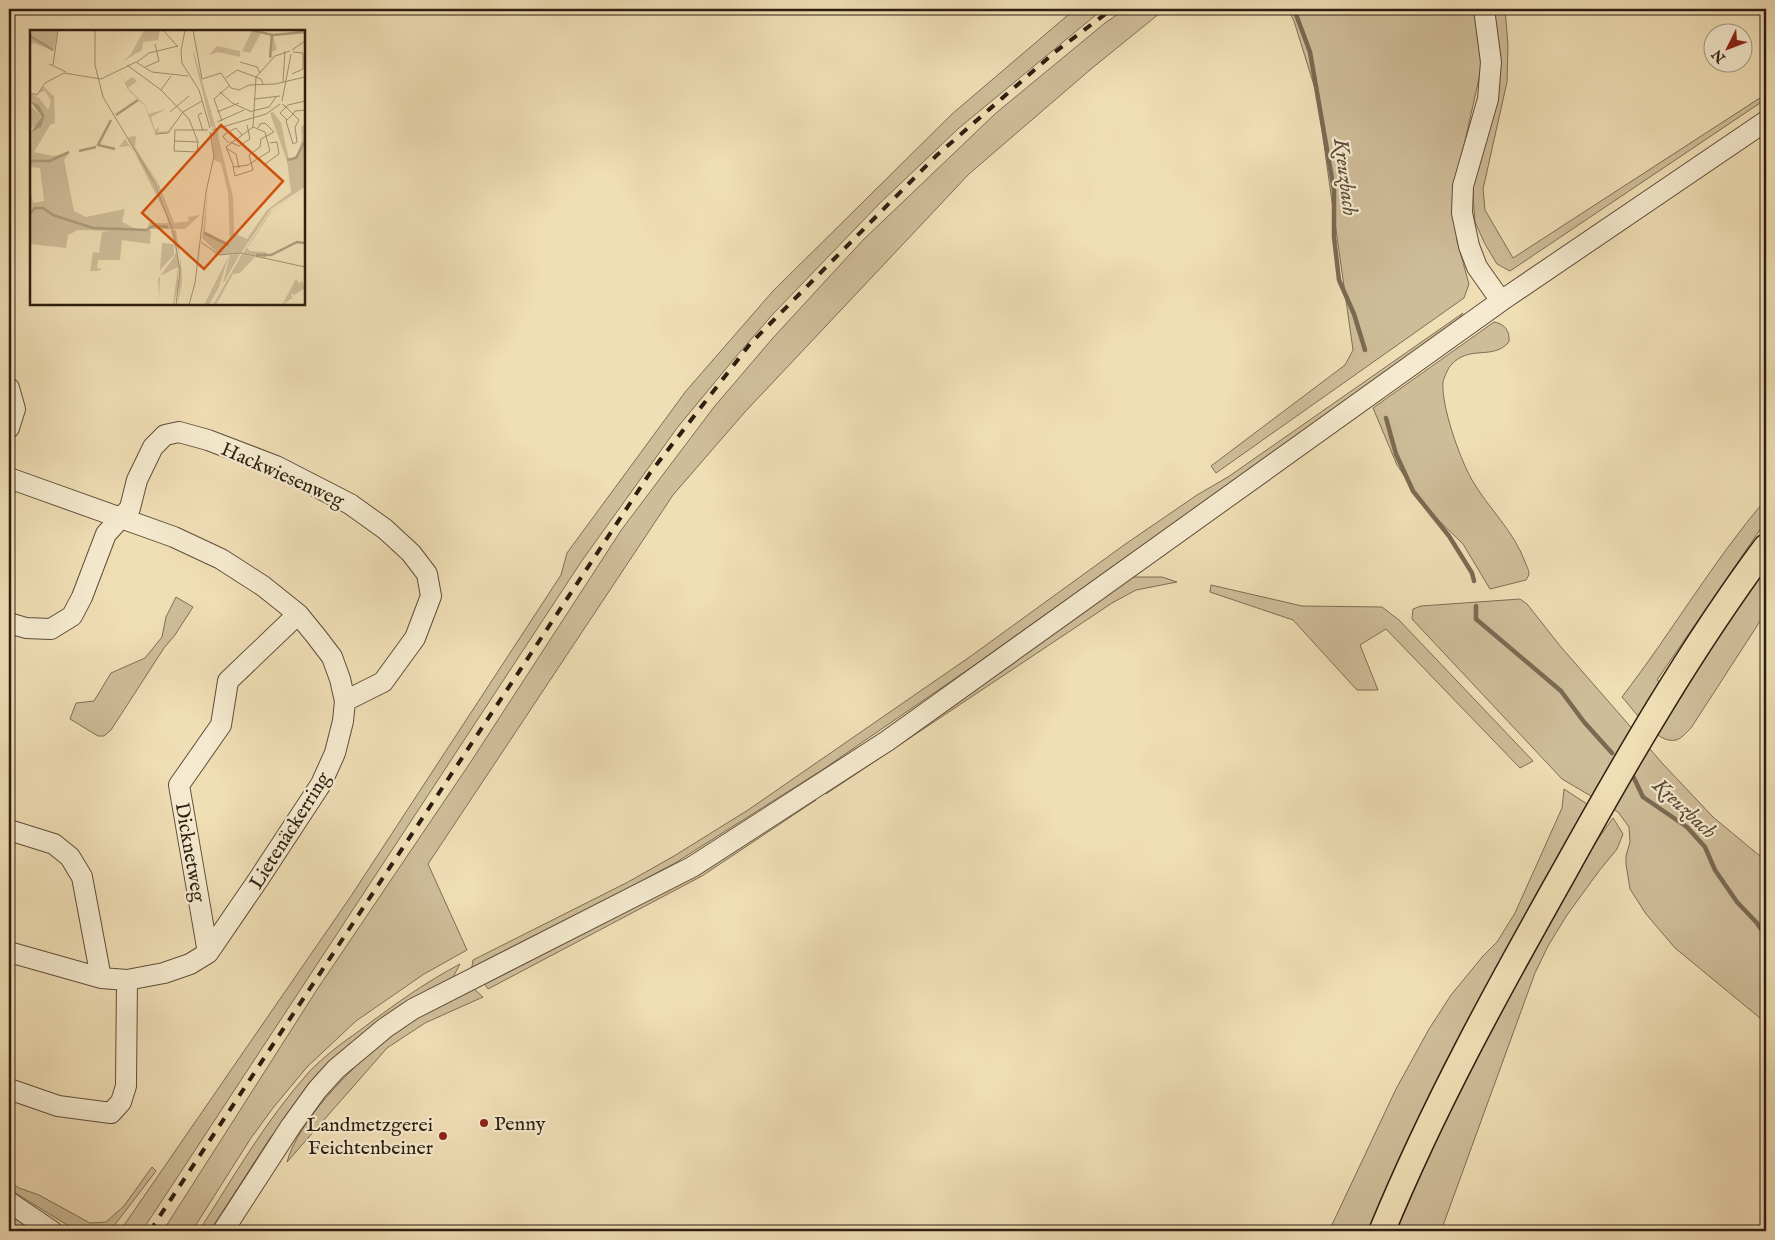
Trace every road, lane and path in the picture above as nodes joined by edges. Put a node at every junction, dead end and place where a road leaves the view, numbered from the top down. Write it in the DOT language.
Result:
graph roads {
  1 [pos="1484,9"];
  2 [pos="1766,121"];
  3 [pos="1501,301"];
  4 [pos="9,388"];
  5 [pos="9,428"];
  6 [pos="9,478"];
  7 [pos="121,518"];
  8 [pos="1766,547"];
  9 [pos="298,614"];
  10 [pos="9,623"];
  11 [pos="345,701"];
  12 [pos="9,830"];
  13 [pos="9,952"];
  14 [pos="208,953"];
  15 [pos="101,978"];
  16 [pos="127,980"];
  17 [pos="9,1089"];
  18 [pos="9,1202"];
  19 [pos="52,1231"];
  20 [pos="223,1231"];
  21 [pos="1382,1231"];
  1 -- 3 [label="street"];
  2 -- 3 [label="street"];
  3 -- 20 [label="street"];
  4 -- 5 [label="street"];
  6 -- 7 [label="street, Lietenäckerring"];
  7 -- 9 [label="street, Lietenäckerring"];
  7 -- 10 [label="street, Hackwiesenweg"];
  7 -- 11 [label="street, Hackwiesenweg"];
  8 -- 21 [label="main road"];
  9 -- 11 [label="street, Lietenäckerring"];
  9 -- 14 [label="street, Dicknetweg"];
  11 -- 14 [label="street, Lietenäckerring"];
  12 -- 15 [label="street"];
  13 -- 15 [label="street, Lietenäckerring"];
  14 -- 16 [label="street, Lietenäckerring"];
  15 -- 16 [label="street, Lietenäckerring"];
  16 -- 17 [label="street"];
  18 -- 19 [label="street"];
}
